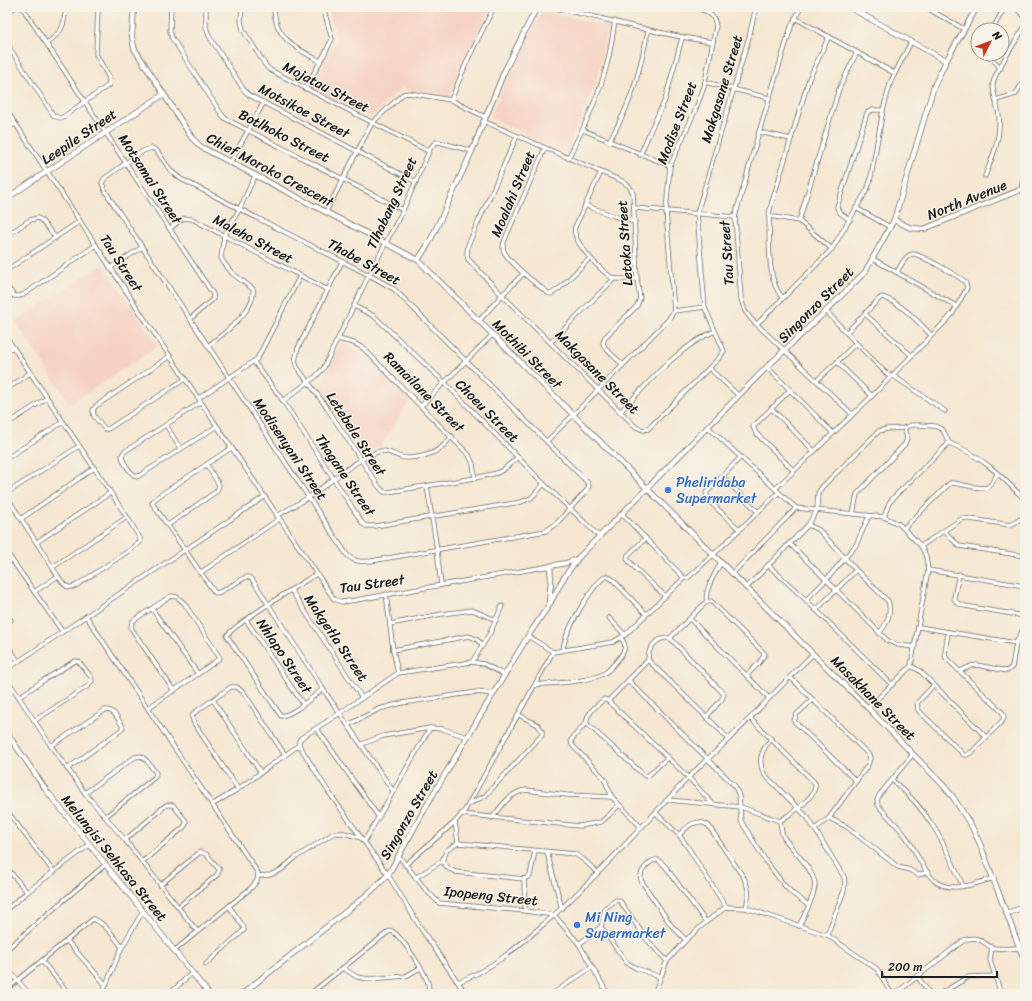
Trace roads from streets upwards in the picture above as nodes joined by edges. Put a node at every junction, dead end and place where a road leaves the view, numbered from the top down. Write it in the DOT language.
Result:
graph roads {
  1 [pos="15,7"];
  2 [pos="22,7"];
  3 [pos="66,7"];
  4 [pos="98,7"];
  5 [pos="134,7"];
  6 [pos="171,7"];
  7 [pos="206,7"];
  8 [pos="242,7"];
  9 [pos="274,7"];
  10 [pos="323,7"];
  11 [pos="494,7"];
  12 [pos="537,7"];
  13 [pos="551,7"];
  14 [pos="575,7"];
  15 [pos="692,7"];
  16 [pos="756,7"];
  17 [pos="801,7"];
  18 [pos="849,7"];
  19 [pos="925,7"];
  20 [pos="937,7"];
  21 [pos="977,7"];
  22 [pos="1005,7"];
  23 [pos="1015,7"];
  24 [pos="574,12"];
  25 [pos="934,12"];
  26 [pos="7,13"];
  27 [pos="1025,17"];
  28 [pos="795,18"];
  29 [pos="615,22"];
  30 [pos="997,22"];
  31 [pos="1025,26"];
  32 [pos="964,29"];
  33 [pos="648,31"];
  34 [pos="829,36"];
  35 [pos="682,38"];
  36 [pos="713,42"];
  37 [pos="911,42"];
  38 [pos="47,43"];
  39 [pos="7,44"];
  40 [pos="857,52"];
  41 [pos="946,61"];
  42 [pos="320,62"];
  43 [pos="995,62"];
  44 [pos="1001,68"];
  45 [pos="894,73"];
  46 [pos="1025,78"];
  47 [pos="705,82"];
  48 [pos="305,89"];
  49 [pos="734,89"];
  50 [pos="164,94"];
  51 [pos="769,98"];
  52 [pos="451,100"];
  53 [pos="996,100"];
  54 [pos="86,101"];
  55 [pos="264,102"];
  56 [pos="883,110"];
  57 [pos="7,112"];
  58 [pos="484,119"];
  59 [pos="372,123"];
  60 [pos="15,124"];
  61 [pos="7,129"];
  62 [pos="248,130"];
  63 [pos="583,130"];
  64 [pos="107,132"];
  65 [pos="759,132"];
  66 [pos="517,136"];
  67 [pos="792,139"];
  68 [pos="609,141"];
  69 [pos="545,148"];
  70 [pos="428,151"];
  71 [pos="472,151"];
  72 [pos="358,152"];
  73 [pos="640,155"];
  74 [pos="568,158"];
  75 [pos="126,163"];
  76 [pos="230,163"];
  77 [pos="670,166"];
  78 [pos="1025,167"];
  79 [pos="48,172"];
  80 [pos="601,172"];
  81 [pos="256,176"];
  82 [pos="985,176"];
  83 [pos="344,179"];
  84 [pos="416,182"];
  85 [pos="1023,189"];
  86 [pos="7,198"];
  87 [pos="585,205"];
  88 [pos="240,208"];
  89 [pos="634,208"];
  90 [pos="856,208"];
  91 [pos="403,210"];
  92 [pos="666,211"];
  93 [pos="326,212"];
  94 [pos="697,213"];
  95 [pos="769,216"];
  96 [pos="734,217"];
  97 [pos="799,220"];
  98 [pos="850,220"];
  99 [pos="894,220"];
  100 [pos="80,221"];
  101 [pos="635,222"];
  102 [pos="890,227"];
  103 [pos="170,229"];
  104 [pos="7,235"];
  105 [pos="224,236"];
  106 [pos="56,238"];
  107 [pos="386,243"];
  108 [pos="96,245"];
  109 [pos="141,248"];
  110 [pos="832,248"];
  111 [pos="590,258"];
  112 [pos="873,259"];
  113 [pos="418,260"];
  114 [pos="342,262"];
  115 [pos="110,268"];
  116 [pos="7,270"];
  117 [pos="897,272"];
  118 [pos="523,274"];
  119 [pos="369,275"];
  120 [pos="300,276"];
  121 [pos="637,278"];
  122 [pos="614,279"];
  123 [pos="7,286"];
  124 [pos="328,290"];
  125 [pos="502,295"];
  126 [pos="783,298"];
  127 [pos="354,306"];
  128 [pos="956,306"];
  129 [pos="705,307"];
  130 [pos="674,311"];
  131 [pos="826,311"];
  132 [pos="865,314"];
  133 [pos="190,319"];
  134 [pos="479,321"];
  135 [pos="757,324"];
  136 [pos="715,332"];
  137 [pos="846,332"];
  138 [pos="492,335"];
  139 [pos="931,335"];
  140 [pos="7,338"];
  141 [pos="338,339"];
  142 [pos="551,342"];
  143 [pos="856,343"];
  144 [pos="208,346"];
  145 [pos="13,347"];
  146 [pos="7,351"];
  147 [pos="784,351"];
  148 [pos="912,355"];
  149 [pos="170,356"];
  150 [pos="466,361"];
  151 [pos="254,362"];
  152 [pos="837,362"];
  153 [pos="623,365"];
  154 [pos="767,367"];
  155 [pos="709,368"];
  156 [pos="30,373"];
  157 [pos="891,376"];
  158 [pos="230,378"];
  159 [pos="186,379"];
  160 [pos="817,380"];
  161 [pos="308,382"];
  162 [pos="445,384"];
  163 [pos="7,388"];
  164 [pos="598,390"];
  165 [pos="790,390"];
  166 [pos="738,396"];
  167 [pos="872,396"];
  168 [pos="47,398"];
  169 [pos="198,398"];
  170 [pos="283,401"];
  171 [pos="201,402"];
  172 [pos="421,406"];
  173 [pos="771,408"];
  174 [pos="945,411"];
  175 [pos="620,412"];
  176 [pos="852,414"];
  177 [pos="573,415"];
  178 [pos="62,422"];
  179 [pos="7,424"];
  180 [pos="166,425"];
  181 [pos="217,426"];
  182 [pos="708,427"];
  183 [pos="904,428"];
  184 [pos="833,433"];
  185 [pos="452,436"];
  186 [pos="547,440"];
  187 [pos="949,443"];
  188 [pos="78,446"];
  189 [pos="180,448"];
  190 [pos="231,448"];
  191 [pos="814,451"];
  192 [pos="518,457"];
  193 [pos="7,458"];
  194 [pos="741,458"];
  195 [pos="361,460"];
  196 [pos="207,465"];
  197 [pos="94,468"];
  198 [pos="794,471"];
  199 [pos="997,474"];
  200 [pos="722,476"];
  201 [pos="475,478"];
  202 [pos="334,479"];
  203 [pos="544,484"];
  204 [pos="427,486"];
  205 [pos="647,489"];
  206 [pos="777,491"];
  207 [pos="7,493"];
  208 [pos="110,493"];
  209 [pos="7,497"];
  210 [pos="264,497"];
  211 [pos="308,497"];
  212 [pos="1025,500"];
  213 [pos="570,508"];
  214 [pos="796,508"];
  215 [pos="817,510"];
  216 [pos="758,512"];
  217 [pos="622,514"];
  218 [pos="853,514"];
  219 [pos="869,516"];
  220 [pos="1025,516"];
  221 [pos="127,517"];
  222 [pos="432,517"];
  223 [pos="884,517"];
  224 [pos="22,518"];
  225 [pos="278,518"];
  226 [pos="168,525"];
  227 [pos="808,525"];
  228 [pos="904,528"];
  229 [pos="740,530"];
  230 [pos="944,531"];
  231 [pos="600,537"];
  232 [pos="646,538"];
  233 [pos="37,542"];
  234 [pos="789,543"];
  235 [pos="921,546"];
  236 [pos="185,550"];
  237 [pos="437,550"];
  238 [pos="7,553"];
  239 [pos="714,555"];
  240 [pos="1025,556"];
  241 [pos="578,558"];
  242 [pos="846,558"];
  243 [pos="721,562"];
  244 [pos="768,565"];
  245 [pos="550,566"];
  246 [pos="53,567"];
  247 [pos="856,570"];
  248 [pos="928,570"];
  249 [pos="200,573"];
  250 [pos="316,574"];
  251 [pos="732,574"];
  252 [pos="959,574"];
  253 [pos="58,576"];
  254 [pos="684,578"];
  255 [pos="826,580"];
  256 [pos="441,585"];
  257 [pos="1025,586"];
  258 [pos="746,588"];
  259 [pos="291,590"];
  260 [pos="837,590"];
  261 [pos="34,592"];
  262 [pos="386,594"];
  263 [pos="665,596"];
  264 [pos="806,600"];
  265 [pos="707,602"];
  266 [pos="268,605"];
  267 [pos="549,605"];
  268 [pos="502,606"];
  269 [pos="152,609"];
  270 [pos="816,610"];
  271 [pos="646,614"];
  272 [pos="86,616"];
  273 [pos="1025,616"];
  274 [pos="609,618"];
  275 [pos="690,619"];
  276 [pos="12,620"];
  277 [pos="246,620"];
  278 [pos="496,620"];
  279 [pos="7,623"];
  280 [pos="390,624"];
  281 [pos="1025,625"];
  282 [pos="919,627"];
  283 [pos="62,632"];
  284 [pos="948,632"];
  285 [pos="879,633"];
  286 [pos="625,635"];
  287 [pos="528,636"];
  288 [pos="621,638"];
  289 [pos="670,638"];
  290 [pos="1016,643"];
  291 [pos="7,644"];
  292 [pos="483,646"];
  293 [pos="915,648"];
  294 [pos="393,650"];
  295 [pos="563,650"];
  296 [pos="553,652"];
  297 [pos="813,654"];
  298 [pos="648,660"];
  299 [pos="18,661"];
  300 [pos="472,662"];
  301 [pos="911,666"];
  302 [pos="7,669"];
  303 [pos="960,671"];
  304 [pos="398,673"];
  305 [pos="198,674"];
  306 [pos="505,675"];
  307 [pos="747,675"];
  308 [pos="790,676"];
  309 [pos="7,680"];
  310 [pos="629,681"];
  311 [pos="535,685"];
  312 [pos="892,685"];
  313 [pos="934,685"];
  314 [pos="323,689"];
  315 [pos="174,691"];
  316 [pos="494,694"];
  317 [pos="19,698"];
  318 [pos="362,698"];
  319 [pos="769,698"];
  320 [pos="213,700"];
  321 [pos="812,700"];
  322 [pos="608,701"];
  323 [pos="303,704"];
  324 [pos="148,708"];
  325 [pos="868,708"];
  326 [pos="340,713"];
  327 [pos="519,715"];
  328 [pos="707,716"];
  329 [pos="750,718"];
  330 [pos="34,721"];
  331 [pos="586,723"];
  332 [pos="348,725"];
  333 [pos="317,728"];
  334 [pos="430,728"];
  335 [pos="7,733"];
  336 [pos="467,738"];
  337 [pos="986,738"];
  338 [pos="729,739"];
  339 [pos="771,739"];
  340 [pos="362,744"];
  341 [pos="299,745"];
  342 [pos="51,746"];
  343 [pos="913,754"];
  344 [pos="286,755"];
  345 [pos="668,757"];
  346 [pos="708,759"];
  347 [pos="67,769"];
  348 [pos="261,773"];
  349 [pos="688,777"];
  350 [pos="892,780"];
  351 [pos="856,781"];
  352 [pos="238,789"];
  353 [pos="393,791"];
  354 [pos="85,793"];
  355 [pos="612,798"];
  356 [pos="668,800"];
  357 [pos="712,803"];
  358 [pos="212,805"];
  359 [pos="469,805"];
  360 [pos="619,805"];
  361 [pos="741,807"];
  362 [pos="798,808"];
  363 [pos="7,812"];
  364 [pos="656,813"];
  365 [pos="462,814"];
  366 [pos="378,816"];
  367 [pos="105,817"];
  368 [pos="492,818"];
  369 [pos="829,818"];
  370 [pos="780,821"];
  371 [pos="455,822"];
  372 [pos="641,827"];
  373 [pos="815,829"];
  374 [pos="679,835"];
  375 [pos="362,838"];
  376 [pos="125,840"];
  377 [pos="364,842"];
  378 [pos="458,844"];
  379 [pos="89,845"];
  380 [pos="535,851"];
  381 [pos="547,852"];
  382 [pos="398,855"];
  383 [pos="442,861"];
  384 [pos="142,862"];
  385 [pos="106,864"];
  386 [pos="405,865"];
  387 [pos="7,868"];
  388 [pos="54,871"];
  389 [pos="928,872"];
  390 [pos="598,873"];
  391 [pos="388,875"];
  392 [pos="259,876"];
  393 [pos="415,878"];
  394 [pos="994,878"];
  395 [pos="524,879"];
  396 [pos="160,885"];
  397 [pos="963,886"];
  398 [pos="27,892"];
  399 [pos="808,905"];
  400 [pos="229,906"];
  401 [pos="726,906"];
  402 [pos="178,907"];
  403 [pos="1025,907"];
  404 [pos="746,908"];
  405 [pos="7,909"];
  406 [pos="562,909"];
  407 [pos="143,911"];
  408 [pos="525,911"];
  409 [pos="1007,913"];
  410 [pos="554,915"];
  411 [pos="706,922"];
  412 [pos="799,926"];
  413 [pos="601,927"];
  414 [pos="197,931"];
  415 [pos="827,935"];
  416 [pos="686,940"];
  417 [pos="67,941"];
  418 [pos="579,944"];
  419 [pos="122,947"];
  420 [pos="992,948"];
  421 [pos="1020,948"];
  422 [pos="7,949"];
  423 [pos="174,951"];
  424 [pos="42,961"];
  425 [pos="667,961"];
  426 [pos="1025,962"];
  427 [pos="206,964"];
  428 [pos="592,967"];
  429 [pos="7,968"];
  430 [pos="342,968"];
  431 [pos="420,968"];
  432 [pos="192,973"];
  433 [pos="917,976"];
  434 [pos="995,976"];
  435 [pos="660,977"];
  436 [pos="18,981"];
  437 [pos="458,982"];
  438 [pos="106,985"];
  439 [pos="7,990"];
  440 [pos="314,990"];
  441 [pos="29,994"];
  442 [pos="69,994"];
  443 [pos="102,994"];
  444 [pos="169,994"];
  445 [pos="209,994"];
  446 [pos="242,994"];
  447 [pos="310,994"];
  448 [pos="318,994"];
  449 [pos="429,994"];
  450 [pos="466,994"];
  451 [pos="552,994"];
  452 [pos="610,994"];
  453 [pos="654,994"];
  454 [pos="894,994"];
  455 [pos="930,994"];
  456 [pos="940,994"];
  457 [pos="1001,994"];
  1 -- 26 [label="street"];
  2 -- 38 [label="street, Motsamai Street"];
  3 -- 38 [label="street"];
  4 -- 54 [label="street"];
  5 -- 50 [label="street, Chief Moroko Crescent"];
  6 -- 62 [label="street, Botlhoko Street"];
  7 -- 55 [label="street, Motsikoe Street"];
  8 -- 48 [label="street, Mojatau Street"];
  9 -- 42 [label="street"];
  10 -- 42 [label="street"];
  11 -- 52 [label="street"];
  12 -- 58 [label="street"];
  13 -- 24 [label="street"];
  14 -- 24 [label="street"];
  15 -- 36 [label="street, Modise Street"];
  16 -- 49 [label="street, Makgasane Street"];
  17 -- 28 [label="street, Tau Street"];
  18 -- 37 [label="street"];
  19 -- 25 [label="street"];
  20 -- 25 [label="street"];
  21 -- 32 [label="street, Singonzo Street"];
  22 -- 30 [label="street"];
  23 -- 27 [label="street"];
  24 -- 29 [label="street"];
  25 -- 32 [label="street"];
  28 -- 34 [label="street"];
  28 -- 51 [label="street, Tau Street"];
  29 -- 33 [label="street"];
  29 -- 63 [label="street"];
  31 -- 44 [label="street"];
  32 -- 41 [label="street, Singonzo Street"];
  33 -- 35 [label="street"];
  33 -- 68 [label="street"];
  34 -- 40 [label="street"];
  34 -- 67 [label="street"];
  35 -- 36 [label="street"];
  35 -- 73 [label="street"];
  36 -- 47 [label="street, Modise Street"];
  37 -- 41 [label="street"];
  37 -- 45 [label="street"];
  38 -- 54 [label="street, Motsamai Street"];
  39 -- 54 [label="street"];
  40 -- 45 [label="street"];
  40 -- 97 [label="street"];
  41 -- 99 [label="street, Singonzo Street"];
  42 -- 48 [label="street"];
  43 -- 44 [label="street"];
  44 -- 53 [label="street"];
  45 -- 56 [label="street"];
  46 -- 53 [label="street"];
  47 -- 49 [label="street"];
  47 -- 77 [label="street, Modise Street"];
  48 -- 59 [label="street, Mojatau Street"];
  49 -- 51 [label="street"];
  49 -- 94 [label="street, Makgasane Street"];
  50 -- 64 [label="street, Leepile Street"];
  50 -- 76 [label="street, Chief Moroko Crescent"];
  51 -- 65 [label="street, Tau Street"];
  52 -- 58 [label="street, Letoka Street"];
  52 -- 59 [label="street, Letoka Street"];
  53 -- 82 [label="street"];
  54 -- 64 [label="street, Motsamai Street"];
  55 -- 62 [label="street"];
  55 -- 72 [label="street, Motsikoe Street"];
  56 -- 90 [label="street"];
  56 -- 98 [label="street"];
  57 -- 60 [label="street, Tau Street"];
  58 -- 66 [label="street, Letoka Street"];
  58 -- 71 [label="street"];
  59 -- 70 [label="street, Mojatau Street"];
  59 -- 72 [label="street, Mojatau Street"];
  60 -- 61 [label="street"];
  60 -- 79 [label="street, Tau Street"];
  62 -- 76 [label="street"];
  62 -- 83 [label="street, Botlhoko Street"];
  63 -- 68 [label="street"];
  63 -- 74 [label="street"];
  64 -- 75 [label="street, Motsamai Street"];
  64 -- 79 [label="street, Leepile Street"];
  65 -- 67 [label="street"];
  65 -- 96 [label="street, Tau Street"];
  66 -- 69 [label="street, Letoka Street"];
  66 -- 125 [label="street, Makgasane Street"];
  67 -- 95 [label="street"];
  68 -- 73 [label="street"];
  69 -- 74 [label="street, Letoka Street"];
  69 -- 118 [label="street, Moalahi Street"];
  70 -- 71 [label="street, Tlhabang Street"];
  70 -- 84 [label="street, Tlhabang Street"];
  71 -- 113 [label="street"];
  72 -- 83 [label="street, Mojatau Street"];
  72 -- 84 [label="street, Motsikoe Street"];
  73 -- 77 [label="street"];
  74 -- 80 [label="street, Letoka Street"];
  75 -- 88 [label="street, Thabe Street"];
  75 -- 103 [label="street, Motsamai Street"];
  75 -- 109 [label="street, Modisenyani Street"];
  76 -- 81 [label="street, Chief Moroko Crescent"];
  77 -- 92 [label="street, Modise Street"];
  78 -- 85 [label="street"];
  79 -- 86 [label="street, Leepile Street"];
  79 -- 100 [label="street, Tau Street"];
  80 -- 87 [label="street"];
  80 -- 89 [label="street, Letoka Street"];
  81 -- 88 [label="street"];
  81 -- 93 [label="street, Chief Moroko Crescent"];
  83 -- 91 [label="street, Botlhoko Street"];
  83 -- 93 [label="street, Mojatau Street"];
  84 -- 91 [label="street, Tlhabang Street"];
  85 -- 99 [label="street, North Avenue"];
  87 -- 101 [label="street"];
  87 -- 111 [label="street"];
  88 -- 105 [label="street"];
  88 -- 114 [label="street, Thabe Street"];
  89 -- 92 [label="street"];
  89 -- 101 [label="street, Letoka Street"];
  90 -- 98 [label="street"];
  90 -- 102 [label="street"];
  91 -- 107 [label="street, Tlhabang Street"];
  92 -- 94 [label="street"];
  92 -- 130 [label="street, Modise Street"];
  93 -- 107 [label="street, Chief Moroko Crescent"];
  94 -- 96 [label="street"];
  94 -- 129 [label="street, Makgasane Street"];
  95 -- 97 [label="street"];
  95 -- 126 [label="street"];
  96 -- 135 [label="street, Tau Street"];
  97 -- 110 [label="street"];
  98 -- 110 [label="street"];
  99 -- 102 [label="street, Singonzo Street"];
  100 -- 106 [label="street"];
  100 -- 108 [label="street, Tau Street"];
  101 -- 121 [label="street, Letoka Street"];
  102 -- 112 [label="street, Singonzo Street"];
  103 -- 105 [label="street, Maleho Street"];
  103 -- 133 [label="street, Motsamai Street"];
  104 -- 106 [label="street"];
  105 -- 120 [label="street, Maleho Street"];
  105 -- 144 [label="street"];
  106 -- 116 [label="street"];
  107 -- 113 [label="street, Mothibi Street"];
  107 -- 119 [label="street, Tlhabang Street"];
  108 -- 115 [label="street, Tau Street"];
  108 -- 123 [label="street"];
  109 -- 115 [label="street"];
  109 -- 133 [label="street, Modisenyani Street"];
  110 -- 126 [label="street"];
  111 -- 118 [label="street, Moalahi Street"];
  111 -- 122 [label="street"];
  112 -- 117 [label="street"];
  112 -- 131 [label="street, Singonzo Street"];
  113 -- 134 [label="street, Mothibi Street"];
  114 -- 119 [label="street, Thabe Street"];
  114 -- 124 [label="street, Letebele Street"];
  115 -- 149 [label="street, Tau Street"];
  117 -- 128 [label="street"];
  117 -- 128 [label="street"];
  118 -- 125 [label="street"];
  119 -- 127 [label="street, Tlhabang Street"];
  119 -- 150 [label="street, Thabe Street"];
  120 -- 124 [label="street, Maleho Street"];
  120 -- 151 [label="street"];
  121 -- 122 [label="street"];
  121 -- 153 [label="street, Letoka Street"];
  122 -- 142 [label="street"];
  124 -- 161 [label="street, Letebele Street"];
  125 -- 134 [label="street"];
  125 -- 142 [label="street, Makgasane Street"];
  126 -- 135 [label="street"];
  127 -- 141 [label="street, Tlhabang Street"];
  127 -- 162 [label="street, Choeu Street"];
  128 -- 139 [label="street"];
  129 -- 130 [label="street"];
  129 -- 136 [label="street, Makgasane Street"];
  130 -- 153 [label="street"];
  131 -- 137 [label="street"];
  131 -- 147 [label="street, Singonzo Street"];
  132 -- 137 [label="street"];
  132 -- 139 [label="street"];
  132 -- 148 [label="street"];
  133 -- 144 [label="street, Modisenyani Street"];
  134 -- 138 [label="street, Mothibi Street"];
  135 -- 147 [label="street, Tau Street"];
  136 -- 155 [label="street, Makgasane Street"];
  136 -- 175 [label="street"];
  137 -- 143 [label="street"];
  138 -- 150 [label="street"];
  138 -- 177 [label="street, Mothibi Street"];
  139 -- 148 [label="street"];
  140 -- 145 [label="street"];
  141 -- 161 [label="street, Tlhabang Street"];
  141 -- 172 [label="street, Ramailane Street"];
  142 -- 164 [label="street, Makgasane Street"];
  143 -- 152 [label="street"];
  143 -- 157 [label="street"];
  144 -- 158 [label="street, Modisenyani Street"];
  145 -- 146 [label="street"];
  145 -- 156 [label="street"];
  147 -- 154 [label="street, Singonzo Street"];
  147 -- 160 [label="street, Tau Street"];
  148 -- 157 [label="street"];
  149 -- 159 [label="street, Tau Street"];
  149 -- 159 [label="street"];
  150 -- 162 [label="street"];
  150 -- 186 [label="street, Thabe Street"];
  151 -- 158 [label="street"];
  151 -- 170 [label="street, Thagane Street"];
  152 -- 160 [label="street"];
  152 -- 167 [label="street"];
  153 -- 164 [label="street"];
  154 -- 165 [label="street"];
  154 -- 166 [label="street, Singonzo Street"];
  155 -- 166 [label="street"];
  155 -- 175 [label="street, Makgasane Street"];
  156 -- 163 [label="street"];
  156 -- 168 [label="street"];
  157 -- 167 [label="street"];
  157 -- 174 [label="street"];
  158 -- 169 [label="street"];
  158 -- 211 [label="street, Modisenyani Street"];
  159 -- 169 [label="street, Tau Street"];
  160 -- 176 [label="street, Tau Street"];
  161 -- 170 [label="street, Tlhabang Street"];
  161 -- 195 [label="street, Letebele Street"];
  162 -- 172 [label="street"];
  162 -- 192 [label="street, Choeu Street"];
  164 -- 175 [label="street, Makgasane Street"];
  164 -- 177 [label="street"];
  165 -- 173 [label="street"];
  165 -- 184 [label="street"];
  166 -- 182 [label="street, Singonzo Street"];
  167 -- 176 [label="street"];
  168 -- 178 [label="street"];
  168 -- 179 [label="street"];
  169 -- 171 [label="street, Tau Street"];
  170 -- 202 [label="street, Thagane Street"];
  171 -- 180 [label="street"];
  171 -- 181 [label="street, Tau Street"];
  172 -- 185 [label="street, Ramailane Street"];
  173 -- 191 [label="street"];
  173 -- 198 [label="street"];
  176 -- 184 [label="street"];
  177 -- 186 [label="street"];
  177 -- 205 [label="street, Mothibi Street"];
  178 -- 188 [label="street"];
  178 -- 193 [label="street"];
  180 -- 189 [label="street"];
  180 -- 189 [label="street"];
  181 -- 189 [label="street"];
  181 -- 190 [label="street, Tau Street"];
  182 -- 194 [label="street"];
  182 -- 205 [label="street, Singonzo Street"];
  183 -- 187 [label="street"];
  183 -- 215 [label="street"];
  183 -- 218 [label="street"];
  184 -- 191 [label="street"];
  185 -- 195 [label="street"];
  185 -- 201 [label="street, Ramailane Street"];
  186 -- 213 [label="street, Thabe Street"];
  187 -- 199 [label="street"];
  187 -- 223 [label="street"];
  188 -- 197 [label="street"];
  188 -- 207 [label="street"];
  190 -- 196 [label="street"];
  190 -- 210 [label="street, Tau Street"];
  191 -- 198 [label="street"];
  192 -- 201 [label="street, Letebele Street"];
  192 -- 203 [label="street, Choeu Street"];
  194 -- 200 [label="street"];
  194 -- 206 [label="street"];
  195 -- 202 [label="street"];
  195 -- 204 [label="street, Letebele Street"];
  196 -- 226 [label="street"];
  196 -- 226 [label="street"];
  197 -- 208 [label="street"];
  197 -- 224 [label="street"];
  198 -- 206 [label="street"];
  199 -- 212 [label="street"];
  199 -- 228 [label="street"];
  200 -- 216 [label="street"];
  200 -- 229 [label="street"];
  201 -- 204 [label="street, Letebele Street"];
  202 -- 211 [label="street"];
  202 -- 222 [label="street, Thagane Street"];
  203 -- 213 [label="street, Choeu Street"];
  203 -- 222 [label="street, Thagane Street"];
  204 -- 222 [label="street"];
  205 -- 217 [label="street, Singonzo Street"];
  205 -- 239 [label="street, Masakhane Street"];
  206 -- 214 [label="street"];
  206 -- 216 [label="street"];
  208 -- 221 [label="street"];
  208 -- 233 [label="street"];
  209 -- 224 [label="street"];
  210 -- 225 [label="street, Tau Street"];
  210 -- 236 [label="street"];
  211 -- 225 [label="street"];
  211 -- 237 [label="street, Modisenyani Street"];
  213 -- 231 [label="street, Choeu Street"];
  213 -- 237 [label="street, Modisenyani Street"];
  214 -- 215 [label="street"];
  214 -- 251 [label="street"];
  215 -- 218 [label="street"];
  215 -- 227 [label="street"];
  216 -- 229 [label="street"];
  217 -- 231 [label="street, Singonzo Street"];
  217 -- 232 [label="street"];
  218 -- 219 [label="street"];
  219 -- 223 [label="street"];
  219 -- 242 [label="street"];
  220 -- 230 [label="street"];
  221 -- 246 [label="street"];
  221 -- 253 [label="street"];
  222 -- 237 [label="street"];
  223 -- 228 [label="street"];
  224 -- 233 [label="street"];
  225 -- 249 [label="street"];
  225 -- 250 [label="street, Tau Street"];
  226 -- 236 [label="street"];
  227 -- 234 [label="street"];
  227 -- 242 [label="street"];
  228 -- 235 [label="street"];
  229 -- 239 [label="street"];
  230 -- 235 [label="street"];
  230 -- 240 [label="street"];
  231 -- 241 [label="street, Singonzo Street"];
  232 -- 254 [label="street"];
  232 -- 263 [label="street"];
  233 -- 246 [label="street"];
  234 -- 244 [label="street"];
  234 -- 255 [label="street"];
  235 -- 248 [label="street"];
  236 -- 249 [label="street"];
  236 -- 272 [label="street"];
  237 -- 256 [label="street"];
  238 -- 261 [label="street"];
  239 -- 243 [label="street, Masakhane Street"];
  239 -- 254 [label="street"];
  241 -- 245 [label="street, Singonzo Street"];
  241 -- 267 [label="street, Singonzo Street"];
  242 -- 247 [label="street"];
  242 -- 255 [label="street"];
  243 -- 251 [label="street, Masakhane Street"];
  243 -- 265 [label="street"];
  244 -- 258 [label="street"];
  244 -- 264 [label="street"];
  245 -- 256 [label="street, Tau Street"];
  245 -- 267 [label="street, Singonzo Street"];
  246 -- 253 [label="street"];
  247 -- 260 [label="street"];
  247 -- 285 [label="street"];
  248 -- 252 [label="street"];
  248 -- 282 [label="street"];
  249 -- 266 [label="street"];
  250 -- 259 [label="street"];
  250 -- 262 [label="street, Tau Street"];
  251 -- 258 [label="street, Masakhane Street"];
  252 -- 257 [label="street"];
  252 -- 273 [label="street"];
  253 -- 261 [label="street"];
  254 -- 263 [label="street"];
  255 -- 260 [label="street"];
  255 -- 264 [label="street"];
  256 -- 262 [label="street, Tau Street"];
  258 -- 297 [label="street, Masakhane Street"];
  259 -- 266 [label="street"];
  259 -- 318 [label="street, Makgetla Street"];
  260 -- 270 [label="street"];
  260 -- 285 [label="street"];
  261 -- 283 [label="street"];
  262 -- 280 [label="street"];
  263 -- 271 [label="street"];
  264 -- 270 [label="street"];
  265 -- 275 [label="street"];
  265 -- 307 [label="street"];
  266 -- 277 [label="street"];
  266 -- 314 [label="street"];
  267 -- 287 [label="street, Singonzo Street"];
  268 -- 278 [label="street"];
  269 -- 305 [label="street"];
  269 -- 305 [label="street"];
  269 -- 315 [label="street"];
  270 -- 312 [label="street"];
  271 -- 286 [label="street"];
  271 -- 295 [label="street"];
  272 -- 283 [label="street"];
  272 -- 324 [label="street"];
  274 -- 286 [label="street"];
  275 -- 289 [label="street"];
  275 -- 307 [label="street"];
  276 -- 279 [label="street"];
  277 -- 323 [label="street, Nhlapo Street"];
  277 -- 323 [label="street"];
  278 -- 280 [label="street"];
  278 -- 292 [label="street"];
  280 -- 294 [label="street"];
  281 -- 290 [label="street"];
  282 -- 284 [label="street"];
  282 -- 293 [label="street"];
  283 -- 299 [label="street"];
  284 -- 290 [label="street"];
  284 -- 303 [label="street"];
  285 -- 293 [label="street"];
  286 -- 288 [label="street"];
  287 -- 296 [label="street"];
  287 -- 306 [label="street, Singonzo Street"];
  288 -- 295 [label="street"];
  288 -- 311 [label="street"];
  289 -- 298 [label="street"];
  289 -- 328 [label="street"];
  290 -- 303 [label="street"];
  291 -- 299 [label="street"];
  292 -- 294 [label="street"];
  292 -- 300 [label="street"];
  293 -- 301 [label="street"];
  294 -- 304 [label="street"];
  295 -- 296 [label="street"];
  296 -- 311 [label="street"];
  297 -- 308 [label="street"];
  297 -- 325 [label="street, Masakhane Street"];
  298 -- 310 [label="street"];
  298 -- 328 [label="street"];
  299 -- 302 [label="street"];
  300 -- 304 [label="street"];
  300 -- 306 [label="street"];
  301 -- 312 [label="street"];
  301 -- 313 [label="street"];
  303 -- 337 [label="street"];
  304 -- 318 [label="street"];
  305 -- 315 [label="street"];
  306 -- 316 [label="street, Singonzo Street"];
  307 -- 319 [label="street"];
  308 -- 319 [label="street"];
  308 -- 321 [label="street"];
  309 -- 317 [label="street"];
  310 -- 322 [label="street"];
  310 -- 346 [label="street"];
  311 -- 327 [label="street"];
  312 -- 325 [label="street"];
  313 -- 337 [label="street"];
  313 -- 337 [label="street"];
  314 -- 323 [label="street"];
  314 -- 326 [label="street"];
  315 -- 324 [label="street"];
  316 -- 332 [label="street"];
  316 -- 336 [label="street, Singonzo Street"];
  317 -- 330 [label="street"];
  317 -- 330 [label="street"];
  318 -- 326 [label="street"];
  319 -- 329 [label="street"];
  320 -- 344 [label="street"];
  320 -- 348 [label="street"];
  320 -- 352 [label="street"];
  321 -- 351 [label="street"];
  321 -- 351 [label="street"];
  322 -- 331 [label="street"];
  322 -- 345 [label="street"];
  324 -- 358 [label="street"];
  325 -- 343 [label="street, Masakhane Street"];
  326 -- 332 [label="street"];
  326 -- 333 [label="street"];
  327 -- 359 [label="street"];
  327 -- 359 [label="street"];
  328 -- 338 [label="street"];
  329 -- 338 [label="street"];
  329 -- 339 [label="street"];
  330 -- 342 [label="street"];
  331 -- 345 [label="street"];
  331 -- 355 [label="street"];
  332 -- 340 [label="street"];
  333 -- 341 [label="street"];
  333 -- 366 [label="street"];
  334 -- 336 [label="street"];
  334 -- 340 [label="street"];
  334 -- 353 [label="street"];
  335 -- 379 [label="street, Melungisi Sehkasa Street"];
  336 -- 382 [label="street, Singonzo Street"];
  338 -- 346 [label="street"];
  339 -- 362 [label="street"];
  339 -- 362 [label="street"];
  340 -- 353 [label="street"];
  341 -- 344 [label="street"];
  341 -- 375 [label="street"];
  342 -- 347 [label="street"];
  342 -- 347 [label="street"];
  343 -- 350 [label="street"];
  343 -- 394 [label="street, Masakhane Street"];
  344 -- 348 [label="street"];
  345 -- 349 [label="street"];
  346 -- 349 [label="street"];
  346 -- 361 [label="street"];
  347 -- 354 [label="street"];
  348 -- 352 [label="street"];
  349 -- 356 [label="street"];
  349 -- 357 [label="street"];
  350 -- 389 [label="street"];
  350 -- 397 [label="street"];
  351 -- 369 [label="street"];
  352 -- 358 [label="street"];
  353 -- 366 [label="street"];
  354 -- 367 [label="street"];
  354 -- 367 [label="street"];
  355 -- 360 [label="street"];
  355 -- 368 [label="street"];
  356 -- 357 [label="street"];
  356 -- 364 [label="street"];
  357 -- 361 [label="street"];
  358 -- 392 [label="street"];
  359 -- 365 [label="street"];
  360 -- 368 [label="street"];
  360 -- 372 [label="street"];
  361 -- 370 [label="street"];
  361 -- 399 [label="street"];
  362 -- 370 [label="street"];
  362 -- 373 [label="street"];
  363 -- 388 [label="street"];
  364 -- 372 [label="street"];
  364 -- 374 [label="street"];
  365 -- 368 [label="street"];
  365 -- 371 [label="street"];
  366 -- 377 [label="street"];
  367 -- 376 [label="street"];
  369 -- 373 [label="street"];
  369 -- 389 [label="street"];
  370 -- 399 [label="street"];
  371 -- 378 [label="street"];
  371 -- 386 [label="street"];
  372 -- 390 [label="street"];
  373 -- 415 [label="street"];
  374 -- 401 [label="street"];
  374 -- 404 [label="street"];
  375 -- 377 [label="street"];
  375 -- 392 [label="street"];
  376 -- 384 [label="street"];
  376 -- 384 [label="street"];
  377 -- 391 [label="street"];
  378 -- 380 [label="street"];
  378 -- 383 [label="street"];
  379 -- 385 [label="street, Melungisi Sehkasa Street"];
  379 -- 388 [label="street"];
  380 -- 381 [label="street"];
  380 -- 395 [label="street"];
  381 -- 390 [label="street"];
  381 -- 406 [label="street"];
  382 -- 386 [label="street, Ipopeng Street"];
  382 -- 391 [label="street, Singonzo Street"];
  383 -- 393 [label="street"];
  383 -- 395 [label="street"];
  384 -- 396 [label="street"];
  385 -- 407 [label="street, Melungisi Sehkasa Street"];
  385 -- 422 [label="street"];
  386 -- 393 [label="street, Ipopeng Street"];
  387 -- 398 [label="street"];
  388 -- 398 [label="street"];
  389 -- 397 [label="street"];
  390 -- 406 [label="street"];
  391 -- 437 [label="street"];
  391 -- 446 [label="street, Singonzo Street"];
  392 -- 400 [label="street"];
  393 -- 408 [label="street, Ipopeng Street"];
  394 -- 397 [label="street"];
  394 -- 409 [label="street, Masakhane Street"];
  395 -- 408 [label="street"];
  396 -- 402 [label="street"];
  396 -- 402 [label="street"];
  398 -- 405 [label="street"];
  399 -- 412 [label="street"];
  400 -- 414 [label="street"];
  400 -- 427 [label="street"];
  401 -- 404 [label="street"];
  401 -- 411 [label="street"];
  402 -- 414 [label="street"];
  403 -- 409 [label="street"];
  404 -- 412 [label="street"];
  406 -- 410 [label="street"];
  407 -- 419 [label="street"];
  407 -- 423 [label="street, Melungisi Sehkasa Street"];
  408 -- 410 [label="street, Ipopeng Street"];
  409 -- 421 [label="street, Masakhane Street"];
  410 -- 418 [label="street"];
  410 -- 437 [label="street"];
  411 -- 416 [label="street"];
  411 -- 416 [label="street"];
  412 -- 415 [label="street"];
  413 -- 418 [label="street"];
  413 -- 425 [label="street"];
  413 -- 435 [label="street"];
  414 -- 423 [label="street"];
  415 -- 454 [label="street"];
  416 -- 425 [label="street"];
  417 -- 419 [label="street"];
  417 -- 424 [label="street"];
  417 -- 438 [label="street"];
  418 -- 428 [label="street"];
  419 -- 438 [label="street"];
  420 -- 421 [label="street"];
  420 -- 433 [label="street"];
  420 -- 434 [label="street"];
  421 -- 426 [label="street, Masakhane Street"];
  423 -- 432 [label="street, Melungisi Sehkasa Street"];
  424 -- 436 [label="street"];
  424 -- 442 [label="street"];
  425 -- 435 [label="street"];
  428 -- 451 [label="street"];
  428 -- 452 [label="street"];
  429 -- 436 [label="street"];
  430 -- 431 [label="street"];
  430 -- 431 [label="street"];
  430 -- 440 [label="street"];
  431 -- 449 [label="street"];
  432 -- 444 [label="street"];
  432 -- 445 [label="street, Melungisi Sehkasa Street"];
  433 -- 454 [label="street"];
  433 -- 455 [label="street"];
  434 -- 456 [label="street"];
  434 -- 457 [label="street"];
  435 -- 453 [label="street"];
  436 -- 439 [label="street"];
  436 -- 441 [label="street"];
  437 -- 450 [label="street"];
  438 -- 443 [label="street"];
  440 -- 447 [label="street"];
  440 -- 448 [label="street"];
}
